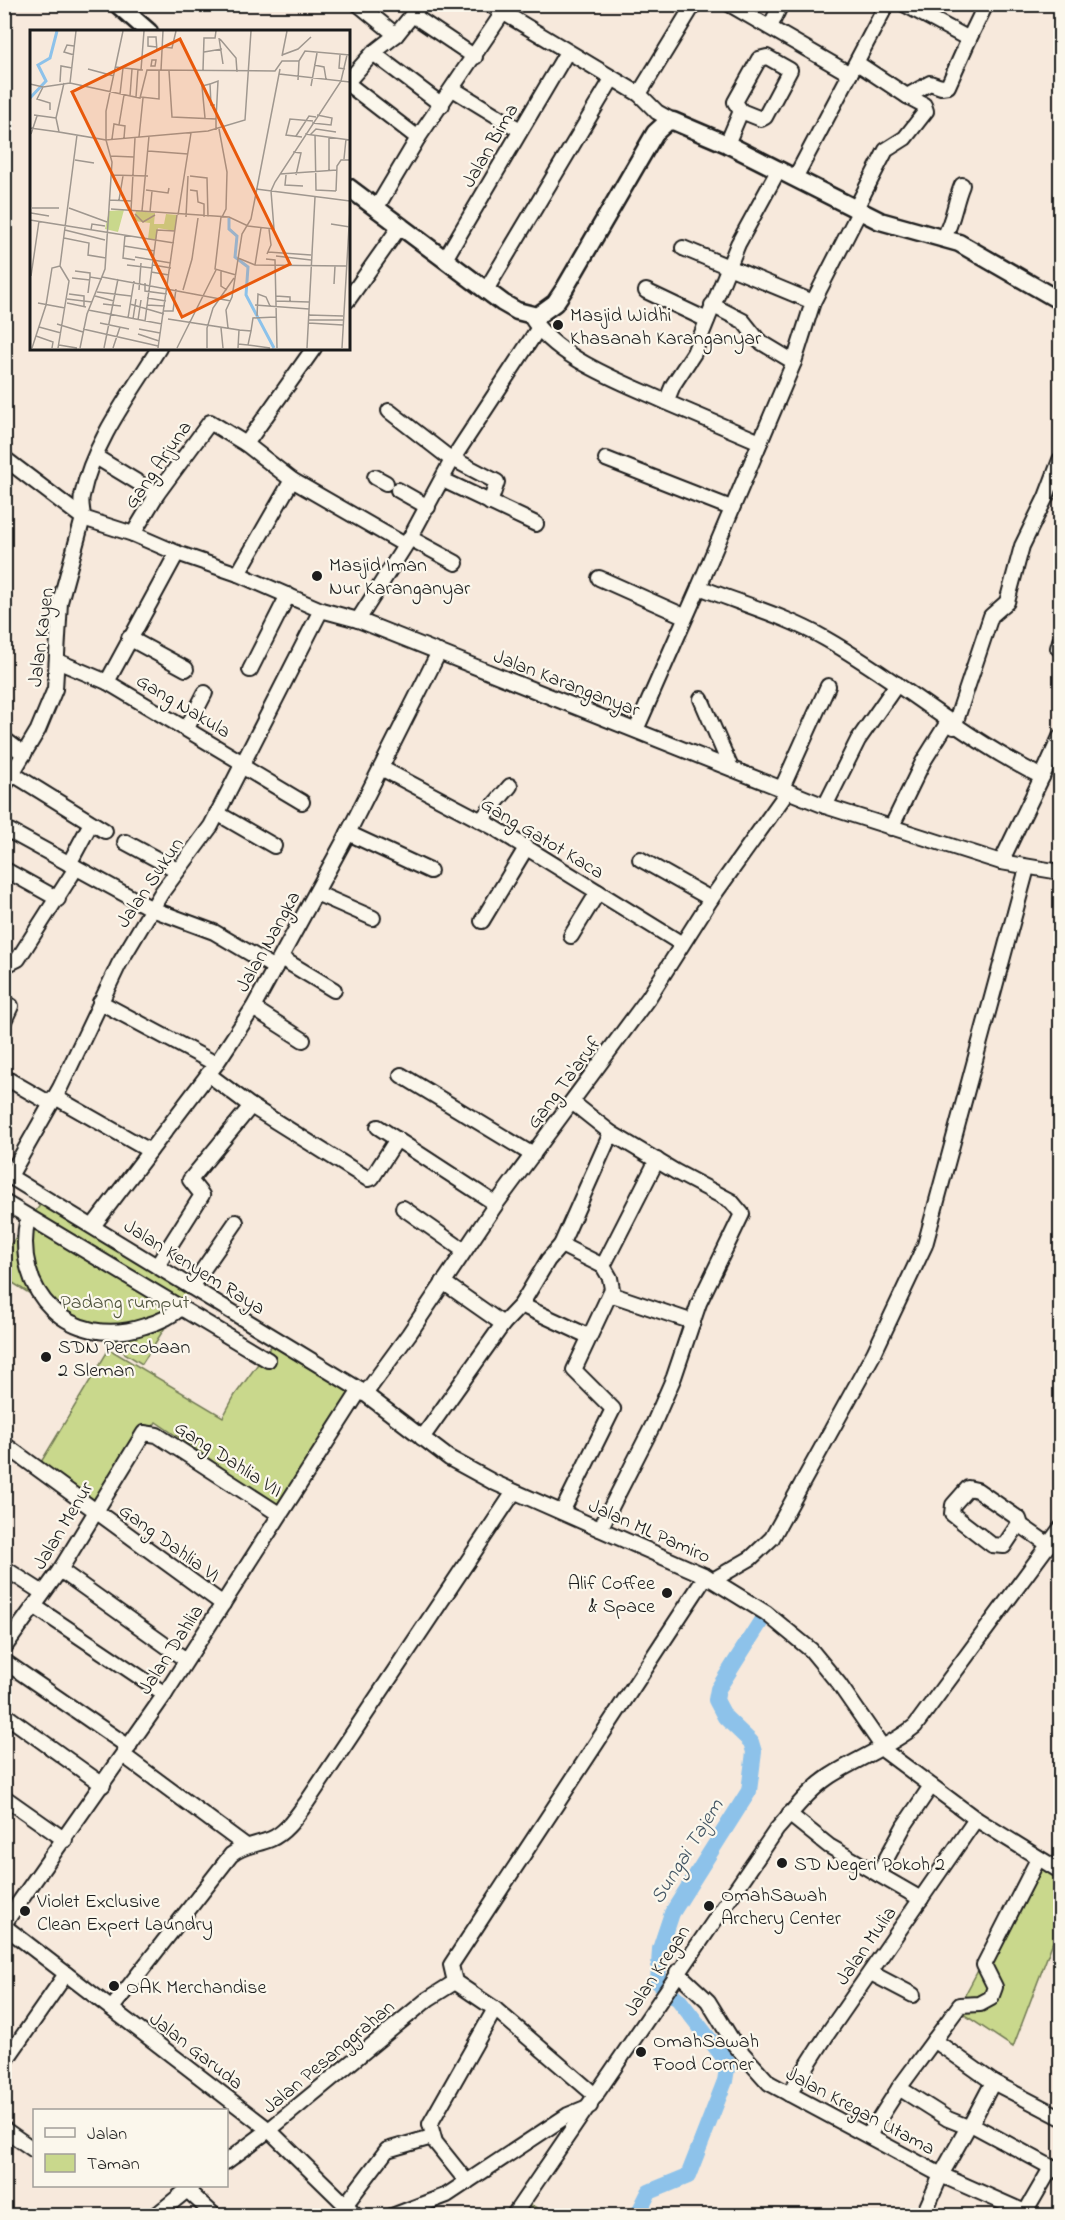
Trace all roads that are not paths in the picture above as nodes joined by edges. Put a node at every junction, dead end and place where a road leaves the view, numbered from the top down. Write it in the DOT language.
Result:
graph roads {
  1 [pos="117,4"];
  2 [pos="358,4"];
  3 [pos="489,4"];
  4 [pos="515,4"];
  5 [pos="694,4"];
  6 [pos="729,4"];
  7 [pos="781,4"];
  8 [pos="887,4"];
  9 [pos="904,4"];
  10 [pos="986,4"];
  11 [pos="418,10"];
  12 [pos="504,15"];
  13 [pos="770,27"];
  14 [pos="147,30"];
  15 [pos="396,34"];
  16 [pos="969,39"];
  17 [pos="567,52"];
  18 [pos="373,53"];
  19 [pos="475,57"];
  20 [pos="853,68"];
  21 [pos="612,80"];
  22 [pos="350,81"];
  23 [pos="350,85"];
  24 [pos="453,89"];
  25 [pos="639,94"];
  26 [pos="907,96"];
  27 [pos="442,105"];
  28 [pos="741,111"];
  29 [pos="673,121"];
  30 [pos="520,130"];
  31 [pos="418,138"];
  32 [pos="727,144"];
  33 [pos="779,169"];
  34 [pos="795,178"];
  35 [pos="963,185"];
  36 [pos="350,188"];
  37 [pos="376,207"];
  38 [pos="857,211"];
  39 [pos="400,225"];
  40 [pos="943,238"];
  41 [pos="683,248"];
  42 [pos="445,259"];
  43 [pos="728,268"];
  44 [pos="486,290"];
  45 [pos="646,291"];
  46 [pos="350,297"];
  47 [pos="1060,301"];
  48 [pos="813,302"];
  49 [pos="712,305"];
  50 [pos="707,320"];
  51 [pos="534,322"];
  52 [pos="158,350"];
  53 [pos="313,350"];
  54 [pos="794,362"];
  55 [pos="666,402"];
  56 [pos="389,411"];
  57 [pos="760,442"];
  58 [pos="246,444"];
  59 [pos="96,457"];
  60 [pos="4,458"];
  61 [pos="453,459"];
  62 [pos="606,459"];
  63 [pos="1060,459"];
  64 [pos="292,480"];
  65 [pos="443,480"];
  66 [pos="386,483"];
  67 [pos="157,494"];
  68 [pos="490,502"];
  69 [pos="428,507"];
  70 [pos="731,508"];
  71 [pos="83,519"];
  72 [pos="537,524"];
  73 [pos="133,534"];
  74 [pos="408,542"];
  75 [pos="177,553"];
  76 [pos="456,562"];
  77 [pos="238,574"];
  78 [pos="599,578"];
  79 [pos="699,587"];
  80 [pos="288,595"];
  81 [pos="321,610"];
  82 [pos="684,616"];
  83 [pos="358,620"];
  84 [pos="129,638"];
  85 [pos="1060,641"];
  86 [pos="1060,649"];
  87 [pos="440,652"];
  88 [pos="57,661"];
  89 [pos="186,669"];
  90 [pos="250,670"];
  91 [pos="107,682"];
  92 [pos="897,684"];
  93 [pos="828,686"];
  94 [pos="205,693"];
  95 [pos="701,699"];
  96 [pos="951,725"];
  97 [pos="187,728"];
  98 [pos="636,730"];
  99 [pos="1060,737"];
  100 [pos="4,739"];
  101 [pos="24,754"];
  102 [pos="241,763"];
  103 [pos="381,768"];
  104 [pos="731,768"];
  105 [pos="13,774"];
  106 [pos="1042,777"];
  107 [pos="510,786"];
  108 [pos="4,787"];
  109 [pos="785,790"];
  110 [pos="302,802"];
  111 [pos="825,806"];
  112 [pos="217,813"];
  113 [pos="480,820"];
  114 [pos="91,822"];
  115 [pos="4,828"];
  116 [pos="891,828"];
  117 [pos="105,831"];
  118 [pos="348,833"];
  119 [pos="125,842"];
  120 [pos="274,846"];
  121 [pos="526,848"];
  122 [pos="640,858"];
  123 [pos="1001,862"];
  124 [pos="73,866"];
  125 [pos="1027,868"];
  126 [pos="4,869"];
  127 [pos="177,870"];
  128 [pos="430,871"];
  129 [pos="1060,872"];
  130 [pos="598,892"];
  131 [pos="316,893"];
  132 [pos="711,898"];
  133 [pos="58,899"];
  134 [pos="152,909"];
  135 [pos="373,918"];
  136 [pos="482,921"];
  137 [pos="572,936"];
  138 [pos="682,944"];
  139 [pos="8,962"];
  140 [pos="278,963"];
  141 [pos="334,990"];
  142 [pos="100,1002"];
  143 [pos="11,1006"];
  144 [pos="253,1008"];
  145 [pos="4,1021"];
  146 [pos="303,1040"];
  147 [pos="212,1069"];
  148 [pos="401,1075"];
  149 [pos="4,1077"];
  150 [pos="53,1101"];
  151 [pos="572,1102"];
  152 [pos="251,1106"];
  153 [pos="378,1128"];
  154 [pos="611,1133"];
  155 [pos="397,1139"];
  156 [pos="150,1151"];
  157 [pos="533,1155"];
  158 [pos="657,1160"];
  159 [pos="7,1174"];
  160 [pos="4,1202"];
  161 [pos="496,1204"];
  162 [pos="58,1205"];
  163 [pos="403,1208"];
  164 [pos="28,1217"];
  165 [pos="236,1222"];
  166 [pos="93,1226"];
  167 [pos="45,1227"];
  168 [pos="561,1245"];
  169 [pos="463,1250"];
  170 [pos="603,1266"];
  171 [pos="161,1269"];
  172 [pos="443,1282"];
  173 [pos="191,1287"];
  174 [pos="154,1290"];
  175 [pos="610,1294"];
  176 [pos="521,1305"];
  177 [pos="182,1307"];
  178 [pos="693,1322"];
  179 [pos="503,1324"];
  180 [pos="588,1336"];
  181 [pos="268,1360"];
  182 [pos="362,1392"];
  183 [pos="157,1435"];
  184 [pos="422,1438"];
  185 [pos="4,1444"];
  186 [pos="514,1492"];
  187 [pos="93,1511"];
  188 [pos="562,1512"];
  189 [pos="279,1514"];
  190 [pos="1019,1524"];
  191 [pos="600,1529"];
  192 [pos="1060,1529"];
  193 [pos="1049,1545"];
  194 [pos="4,1568"];
  195 [pos="60,1570"];
  196 [pos="710,1578"];
  197 [pos="44,1593"];
  198 [pos="223,1604"];
  199 [pos="34,1606"];
  200 [pos="4,1648"];
  201 [pos="186,1660"];
  202 [pos="4,1661"];
  203 [pos="165,1694"];
  204 [pos="4,1714"];
  205 [pos="882,1747"];
  206 [pos="126,1751"];
  207 [pos="103,1785"];
  208 [pos="931,1786"];
  209 [pos="4,1797"];
  210 [pos="789,1814"];
  211 [pos="976,1819"];
  212 [pos="65,1840"];
  213 [pos="246,1846"];
  214 [pos="1038,1858"];
  215 [pos="1060,1871"];
  216 [pos="879,1874"];
  217 [pos="921,1899"];
  218 [pos="4,1925"];
  219 [pos="677,1972"];
  220 [pos="871,1973"];
  221 [pos="66,1974"];
  222 [pos="455,1982"];
  223 [pos="912,1995"];
  224 [pos="112,2008"];
  225 [pos="495,2009"];
  226 [pos="934,2040"];
  227 [pos="4,2063"];
  228 [pos="993,2082"];
  229 [pos="898,2088"];
  230 [pos="789,2094"];
  231 [pos="593,2101"];
  232 [pos="1060,2117"];
  233 [pos="4,2129"];
  234 [pos="269,2130"];
  235 [pos="869,2135"];
  236 [pos="432,2137"];
  237 [pos="33,2149"];
  238 [pos="228,2161"];
  239 [pos="1056,2170"];
  240 [pos="941,2175"];
  241 [pos="467,2182"];
  242 [pos="189,2187"];
  243 [pos="346,2204"];
  244 [pos="1030,2213"];
  245 [pos="155,2216"];
  246 [pos="215,2216"];
  247 [pos="357,2216"];
  248 [pos="392,2216"];
  249 [pos="513,2216"];
  250 [pos="923,2216"];
  1 -- 14 [label="main road"];
  2 -- 15 [label="street"];
  3 -- 12 [label="street"];
  4 -- 12 [label="street"];
  5 -- 25 [label="street"];
  6 -- 13 [label="street"];
  7 -- 13 [label="street"];
  8 -- 20 [label="street"];
  9 -- 16 [label="street"];
  10 -- 16 [label="street"];
  11 -- 15 [label="street"];
  11 -- 19 [label="street"];
  12 -- 17 [label="street"];
  12 -- 19 [label="street"];
  13 -- 20 [label="street"];
  15 -- 18 [label="street"];
  16 -- 26 [label="street"];
  17 -- 21 [label="street"];
  17 -- 30 [label="street, Jalan Bima"];
  18 -- 22 [label="street"];
  18 -- 27 [label="street"];
  19 -- 24 [label="street"];
  20 -- 26 [label="street"];
  20 -- 34 [label="street"];
  21 -- 25 [label="street"];
  21 -- 44 [label="street"];
  23 -- 31 [label="street"];
  24 -- 27 [label="street"];
  24 -- 30 [label="street"];
  25 -- 29 [label="street"];
  26 -- 38 [label="street"];
  27 -- 31 [label="street"];
  28 -- 28 [label="street"];
  28 -- 32 [label="street"];
  29 -- 32 [label="main road"];
  29 -- 51 [label="main road"];
  30 -- 42 [label="street, Jalan Bima"];
  31 -- 37 [label="street"];
  32 -- 33 [label="main road"];
  33 -- 34 [label="main road"];
  33 -- 43 [label="street"];
  34 -- 38 [label="main road"];
  35 -- 40 [label="street"];
  36 -- 37 [label="main road"];
  37 -- 39 [label="main road"];
  38 -- 40 [label="main road"];
  38 -- 48 [label="street"];
  39 -- 42 [label="main road"];
  39 -- 46 [label="street"];
  40 -- 47 [label="main road"];
  41 -- 43 [label="street"];
  42 -- 44 [label="main road"];
  43 -- 48 [label="street"];
  43 -- 49 [label="street"];
  44 -- 51 [label="main road"];
  45 -- 50 [label="street"];
  48 -- 54 [label="street"];
  49 -- 50 [label="street"];
  49 -- 54 [label="street"];
  50 -- 55 [label="street"];
  51 -- 55 [label="street"];
  51 -- 61 [label="street"];
  52 -- 59 [label="street"];
  53 -- 58 [label="street"];
  54 -- 57 [label="street"];
  55 -- 57 [label="street"];
  56 -- 61 [label="street"];
  57 -- 70 [label="street"];
  58 -- 64 [label="street, Gang Arjuna"];
  58 -- 67 [label="street, Gang Arjuna"];
  59 -- 67 [label="street"];
  59 -- 71 [label="street"];
  60 -- 71 [label="street"];
  61 -- 65 [label="street"];
  61 -- 68 [label="street"];
  62 -- 70 [label="street"];
  63 -- 96 [label="street"];
  64 -- 74 [label="street, Gang Arjuna"];
  64 -- 77 [label="street"];
  65 -- 68 [label="street"];
  65 -- 69 [label="street"];
  66 -- 69 [label="street"];
  67 -- 73 [label="street, Gang Arjuna"];
  68 -- 72 [label="street"];
  69 -- 74 [label="street"];
  70 -- 79 [label="street"];
  71 -- 73 [label="street, Jalan Karanganyar"];
  71 -- 88 [label="street, Jalan Kayen"];
  73 -- 75 [label="street, Jalan Karanganyar"];
  74 -- 76 [label="street, Gang Arjuna"];
  74 -- 83 [label="street"];
  75 -- 77 [label="street, Jalan Karanganyar"];
  75 -- 84 [label="street, Gang Nakula"];
  77 -- 80 [label="street, Jalan Karanganyar"];
  78 -- 82 [label="street"];
  79 -- 82 [label="street"];
  79 -- 92 [label="street"];
  80 -- 81 [label="street, Jalan Karanganyar"];
  80 -- 90 [label="street"];
  81 -- 83 [label="street, Jalan Karanganyar"];
  81 -- 102 [label="street, Jalan Sukun"];
  82 -- 98 [label="street"];
  83 -- 87 [label="street, Jalan Karanganyar"];
  84 -- 89 [label="street"];
  84 -- 91 [label="street, Gang Nakula"];
  85 -- 86 [label="street"];
  87 -- 98 [label="street, Jalan Karanganyar"];
  87 -- 103 [label="street, Jalan Nangka"];
  88 -- 91 [label="street, Gang Nakula"];
  88 -- 101 [label="street, Jalan Kayen"];
  91 -- 97 [label="street, Gang Nakula"];
  92 -- 96 [label="street"];
  92 -- 111 [label="street"];
  93 -- 109 [label="street, Gang Ta'aruf"];
  94 -- 97 [label="street"];
  95 -- 104 [label="street"];
  96 -- 106 [label="street"];
  96 -- 116 [label="street"];
  97 -- 102 [label="street, Gang Nakula"];
  98 -- 104 [label="street, Jalan Karanganyar"];
  99 -- 106 [label="street"];
  100 -- 101 [label="street"];
  101 -- 105 [label="street, Jalan Kayen"];
  102 -- 110 [label="street, Gang Nakula"];
  102 -- 112 [label="street, Jalan Sukun"];
  103 -- 113 [label="street, Gang Gatot Kaca"];
  103 -- 118 [label="street, Jalan Nangka"];
  104 -- 109 [label="street, Jalan Karanganyar"];
  105 -- 108 [label="street, Jalan Kayen"];
  105 -- 114 [label="street"];
  106 -- 123 [label="street"];
  107 -- 113 [label="street"];
  109 -- 111 [label="street, Jalan Karanganyar"];
  109 -- 132 [label="street, Gang Ta'aruf"];
  111 -- 116 [label="street, Jalan Karanganyar"];
  112 -- 120 [label="street"];
  112 -- 127 [label="street, Jalan Sukun"];
  113 -- 121 [label="street, Gang Gatot Kaca"];
  114 -- 117 [label="street"];
  114 -- 124 [label="street"];
  115 -- 124 [label="street"];
  116 -- 123 [label="street, Jalan Karanganyar"];
  118 -- 128 [label="street"];
  118 -- 131 [label="street, Jalan Nangka"];
  119 -- 127 [label="street"];
  121 -- 130 [label="street, Gang Gatot Kaca"];
  121 -- 136 [label="street"];
  122 -- 132 [label="street"];
  123 -- 125 [label="street, Jalan Karanganyar"];
  124 -- 133 [label="street"];
  124 -- 134 [label="street"];
  125 -- 129 [label="street, Jalan Karanganyar"];
  125 -- 196 [label="street"];
  126 -- 133 [label="street"];
  127 -- 134 [label="street, Jalan Sukun"];
  130 -- 137 [label="street"];
  130 -- 138 [label="street, Gang Gatot Kaca"];
  131 -- 135 [label="street"];
  131 -- 140 [label="street, Jalan Nangka"];
  132 -- 138 [label="street, Gang Ta'aruf"];
  133 -- 139 [label="street"];
  134 -- 140 [label="street"];
  134 -- 142 [label="street, Jalan Sukun"];
  138 -- 151 [label="street, Gang Ta'aruf"];
  140 -- 141 [label="street"];
  140 -- 144 [label="street, Jalan Nangka"];
  142 -- 147 [label="street"];
  142 -- 150 [label="street, Jalan Sukun"];
  143 -- 145 [label="street"];
  144 -- 146 [label="street"];
  144 -- 147 [label="street, Jalan Nangka"];
  147 -- 152 [label="street"];
  147 -- 156 [label="street, Jalan Nangka"];
  148 -- 157 [label="street"];
  149 -- 150 [label="street"];
  150 -- 156 [label="street"];
  150 -- 159 [label="street, Jalan Sukun"];
  151 -- 154 [label="street"];
  151 -- 157 [label="street, Gang Ta'aruf"];
  152 -- 155 [label="street"];
  152 -- 171 [label="street"];
  153 -- 155 [label="street"];
  154 -- 158 [label="street"];
  154 -- 168 [label="street"];
  155 -- 161 [label="street"];
  156 -- 166 [label="street, Jalan Nangka"];
  157 -- 161 [label="street, Gang Ta'aruf"];
  158 -- 170 [label="street"];
  158 -- 178 [label="street"];
  159 -- 162 [label="street, Jalan Kenyem Raya"];
  160 -- 164 [label="street"];
  161 -- 169 [label="street, Gang Ta'aruf"];
  162 -- 166 [label="street, Jalan Kenyem Raya"];
  162 -- 167 [label="street"];
  163 -- 169 [label="street"];
  164 -- 167 [label="street"];
  164 -- 177 [label="street"];
  165 -- 173 [label="street"];
  166 -- 171 [label="street, Jalan Kenyem Raya"];
  167 -- 174 [label="street"];
  168 -- 170 [label="street"];
  168 -- 176 [label="street"];
  169 -- 172 [label="street, Gang Ta'aruf"];
  170 -- 175 [label="street"];
  171 -- 173 [label="street, Jalan Kenyem Raya"];
  171 -- 174 [label="street"];
  172 -- 179 [label="street"];
  172 -- 182 [label="street, Gang Ta'aruf"];
  173 -- 182 [label="street, Jalan Kenyem Raya"];
  174 -- 177 [label="street"];
  175 -- 178 [label="street"];
  175 -- 180 [label="street"];
  176 -- 179 [label="street"];
  176 -- 180 [label="street"];
  177 -- 181 [label="street"];
  178 -- 191 [label="street"];
  179 -- 184 [label="street"];
  180 -- 188 [label="street"];
  182 -- 184 [label="street, Jalan ML Pamiro"];
  182 -- 189 [label="street, Jalan Dahlia"];
  183 -- 187 [label="street, Jalan Menur"];
  183 -- 189 [label="street, Gang Dahlia VII"];
  184 -- 186 [label="street, Jalan ML Pamiro"];
  185 -- 187 [label="street, Gang Dahlia VI"];
  186 -- 188 [label="street, Jalan ML Pamiro"];
  186 -- 213 [label="street"];
  187 -- 195 [label="street, Jalan Menur"];
  187 -- 198 [label="street, Gang Dahlia VI"];
  188 -- 191 [label="street, Jalan ML Pamiro"];
  189 -- 198 [label="street, Jalan Dahlia"];
  190 -- 190 [label="street"];
  190 -- 193 [label="street"];
  191 -- 196 [label="street, Jalan ML Pamiro"];
  192 -- 193 [label="street, Jalan Kregan"];
  193 -- 205 [label="street, Jalan Kregan"];
  194 -- 197 [label="street"];
  195 -- 197 [label="street, Jalan Menur"];
  195 -- 201 [label="street"];
  196 -- 205 [label="street, Jalan ML Pamiro"];
  196 -- 222 [label="street"];
  197 -- 199 [label="street, Jalan Menur"];
  198 -- 201 [label="street, Jalan Dahlia"];
  199 -- 200 [label="street, Jalan Menur"];
  199 -- 203 [label="street"];
  201 -- 203 [label="street, Jalan Dahlia"];
  202 -- 206 [label="street"];
  203 -- 206 [label="street, Jalan Dahlia"];
  204 -- 207 [label="street"];
  205 -- 208 [label="street, Jalan ML Pamiro"];
  205 -- 210 [label="street, Jalan Kregan"];
  206 -- 207 [label="street, Jalan Dahlia"];
  206 -- 213 [label="street"];
  207 -- 212 [label="street, Jalan Dahlia"];
  208 -- 211 [label="street, Jalan ML Pamiro"];
  208 -- 216 [label="street"];
  209 -- 212 [label="street"];
  210 -- 216 [label="street"];
  210 -- 219 [label="street, Jalan Kregan"];
  211 -- 214 [label="street, Jalan ML Pamiro"];
  211 -- 217 [label="street, Jalan Mulia"];
  212 -- 218 [label="street, Jalan Dahlia"];
  213 -- 224 [label="street"];
  214 -- 215 [label="street, Jalan ML Pamiro"];
  214 -- 226 [label="street"];
  216 -- 217 [label="street"];
  217 -- 220 [label="street, Jalan Mulia"];
  218 -- 221 [label="street, Jalan Garuda"];
  219 -- 230 [label="street, Jalan Kregan Utama"];
  219 -- 231 [label="street, Jalan Kregan"];
  220 -- 223 [label="street"];
  220 -- 230 [label="street, Jalan Mulia"];
  221 -- 224 [label="street, Jalan Garuda"];
  221 -- 227 [label="street"];
  222 -- 225 [label="street"];
  222 -- 234 [label="street, Jalan Pesanggrahan"];
  224 -- 234 [label="street, Jalan Garuda"];
  225 -- 231 [label="street"];
  225 -- 236 [label="street"];
  226 -- 228 [label="street"];
  226 -- 229 [label="street"];
  228 -- 232 [label="street"];
  228 -- 239 [label="street"];
  229 -- 235 [label="street"];
  229 -- 240 [label="street"];
  230 -- 235 [label="street, Jalan Kregan Utama"];
  231 -- 241 [label="street"];
  231 -- 249 [label="street, Jalan Kregan"];
  233 -- 237 [label="street"];
  234 -- 238 [label="street, Jalan Pesanggrahan"];
  234 -- 243 [label="street, Jalan Garuda"];
  235 -- 240 [label="street, Jalan Kregan Utama"];
  236 -- 241 [label="street"];
  236 -- 243 [label="street"];
  239 -- 244 [label="street"];
  240 -- 244 [label="street, Jalan Kregan Utama"];
  240 -- 250 [label="street"];
  241 -- 248 [label="street"];
  242 -- 245 [label="street"];
  242 -- 246 [label="street"];
  243 -- 247 [label="street, Jalan Garuda"];
}
